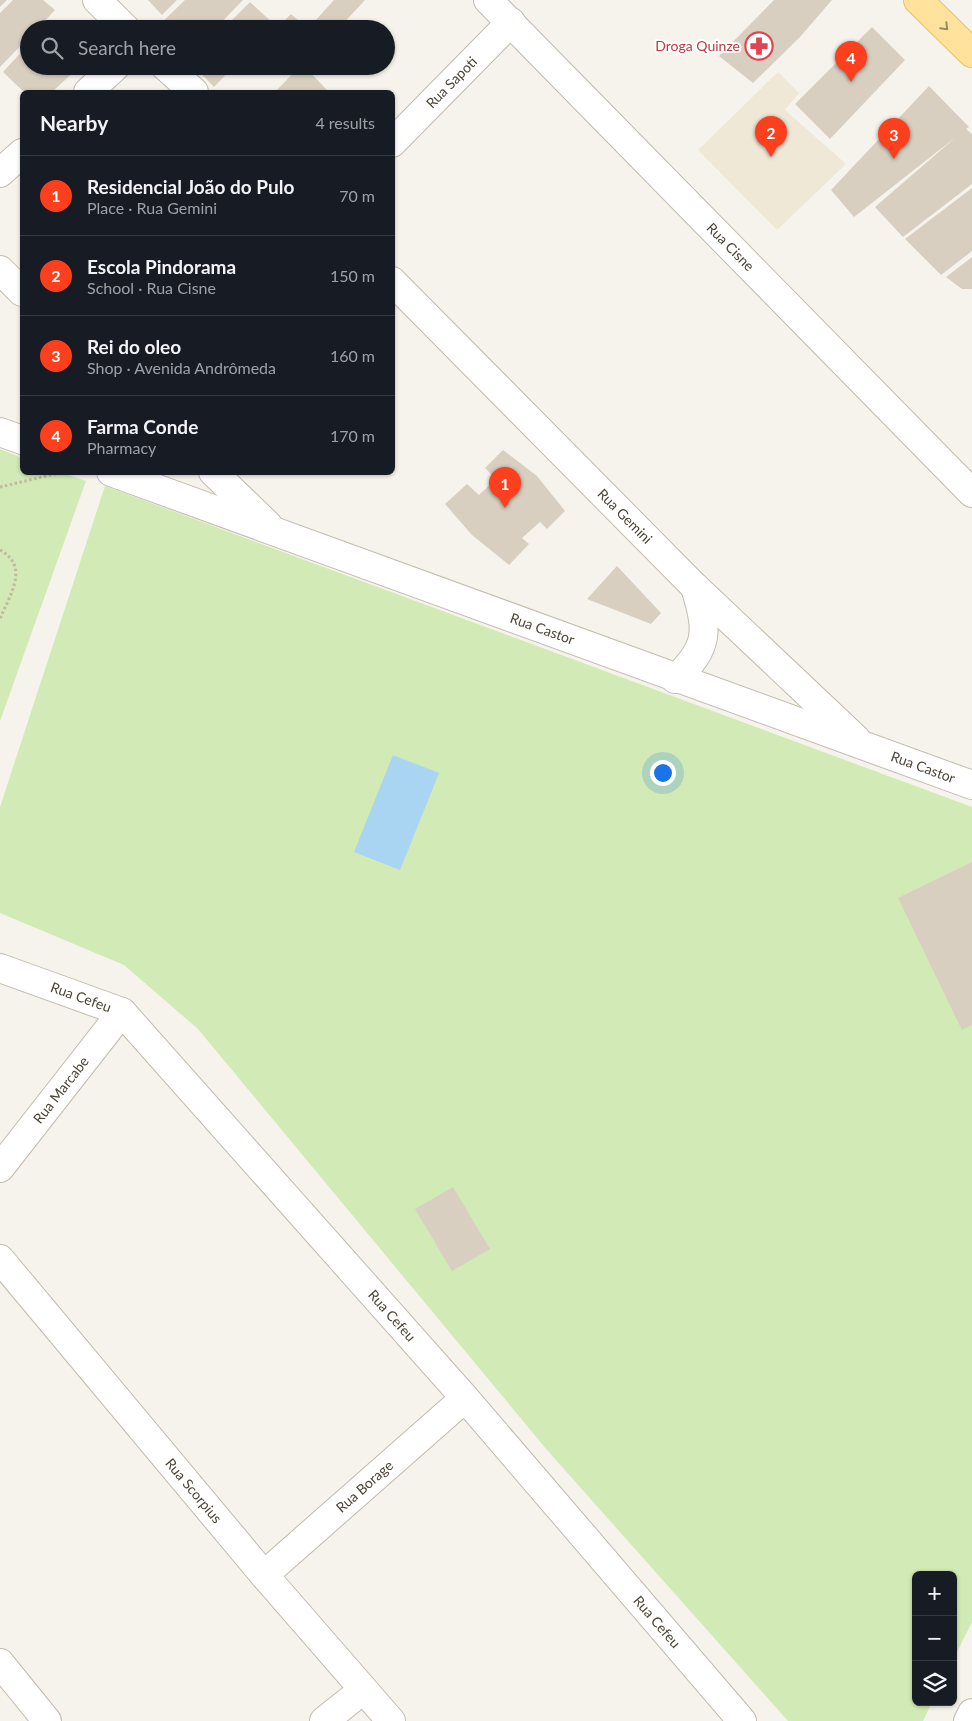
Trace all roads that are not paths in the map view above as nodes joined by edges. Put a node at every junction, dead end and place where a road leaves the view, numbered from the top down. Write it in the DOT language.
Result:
graph roads {
  1 [pos="97,0"];
  2 [pos="488,0"];
  3 [pos="918,0"];
  4 [pos="117,20"];
  5 [pos="510,22"];
  6 [pos="972,53"];
  7 [pos="106,75"];
  8 [pos="175,75"];
  9 [pos="90,90"];
  10 [pos="192,90"];
  11 [pos="395,139"];
  12 [pos="20,155"];
  13 [pos="0,173"];
  14 [pos="0,270"];
  15 [pos="395,285"];
  16 [pos="20,290"];
  17 [pos="0,432"];
  18 [pos="20,439"];
  19 [pos="119,475"];
  20 [pos="216,475"];
  21 [pos="972,493"];
  22 [pos="276,533"];
  23 [pos="694,586"];
  24 [pos="675,679"];
  25 [pos="863,746"];
  26 [pos="972,785"];
  27 [pos="0,968"];
  28 [pos="122,1012"];
  29 [pos="0,1168"];
  30 [pos="0,1259"];
  31 [pos="465,1398"];
  32 [pos="264,1576"];
  33 [pos="0,1664"];
  34 [pos="363,1690"];
  35 [pos="972,1713"];
  36 [pos="47,1721"];
  37 [pos="324,1721"];
  38 [pos="391,1721"];
  39 [pos="742,1721"];
  40 [pos="968,1721"];
  1 -- 4 [label="street"];
  2 -- 5 [label="street, Rua Cisne"];
  3 -- 6 [label="main road, one-way"];
  5 -- 11 [label="street, Rua Sapoti"];
  5 -- 21 [label="street, Rua Cisne"];
  7 -- 9 [label="street"];
  8 -- 10 [label="street"];
  12 -- 13 [label="street"];
  14 -- 16 [label="street"];
  15 -- 23 [label="street, Rua Gemini"];
  17 -- 18 [label="street"];
  19 -- 22 [label="street, Rua Castor"];
  20 -- 22 [label="street"];
  22 -- 24 [label="street, Rua Castor"];
  23 -- 24 [label="street"];
  23 -- 25 [label="street, Rua Gemini"];
  24 -- 25 [label="street, Rua Castor"];
  25 -- 26 [label="street, Rua Castor"];
  27 -- 28 [label="street, Rua Cefeu"];
  28 -- 29 [label="street, Rua Marcabe"];
  28 -- 31 [label="street, Rua Cefeu"];
  30 -- 32 [label="street, Rua Scorpius"];
  31 -- 32 [label="street, Rua Borage"];
  31 -- 39 [label="street, Rua Cefeu"];
  32 -- 34 [label="street, Rua Scorpius"];
  33 -- 36 [label="street"];
  34 -- 37 [label="street"];
  34 -- 38 [label="street, Rua Scorpius"];
  35 -- 40 [label="street"];
}
